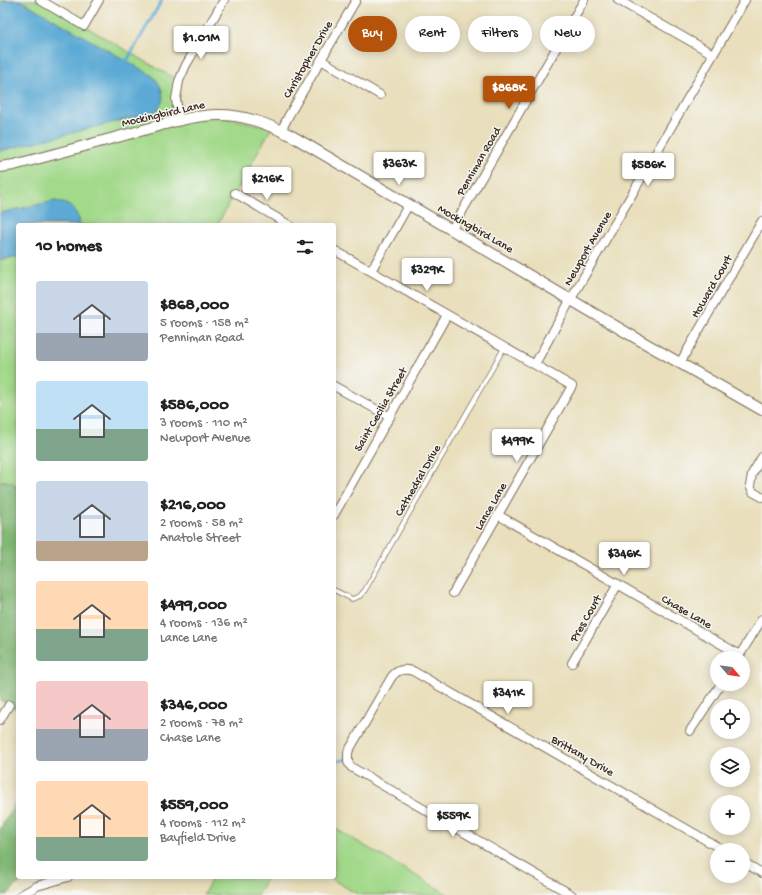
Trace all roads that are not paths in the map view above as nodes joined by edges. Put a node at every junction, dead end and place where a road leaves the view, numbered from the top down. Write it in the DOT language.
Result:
graph roads {
  1 [pos="40,0"];
  2 [pos="99,0"];
  3 [pos="224,0"];
  4 [pos="356,0"];
  5 [pos="584,0"];
  6 [pos="618,0"];
  7 [pos="745,0"];
  8 [pos="713,54"];
  9 [pos="321,60"];
  10 [pos="380,95"];
  11 [pos="179,121"];
  12 [pos="281,131"];
  13 [pos="0,167"];
  14 [pos="235,194"];
  15 [pos="409,204"];
  16 [pos="762,221"];
  17 [pos="284,223"];
  18 [pos="452,229"];
  19 [pos="336,251"];
  20 [pos="371,271"];
  21 [pos="571,300"];
  22 [pos="448,316"];
  23 [pos="508,350"];
  24 [pos="680,363"];
  25 [pos="535,364"];
  26 [pos="336,387"];
  27 [pos="762,410"];
  28 [pos="390,417"];
  29 [pos="762,457"];
  30 [pos="762,497"];
  31 [pos="336,512"];
  32 [pos="498,515"];
  33 [pos="618,584"];
  34 [pos="336,591"];
  35 [pos="453,593"];
  36 [pos="762,619"];
  37 [pos="729,651"];
  38 [pos="743,651"];
  39 [pos="572,663"];
  40 [pos="716,691"];
  41 [pos="9,705"];
  42 [pos="0,720"];
  43 [pos="690,731"];
  44 [pos="711,843"];
  45 [pos="750,866"];
  46 [pos="762,873"];
  47 [pos="60,879"];
  48 [pos="21,895"];
  49 [pos="572,895"];
  1 -- 2 [label="street"];
  3 -- 11 [label="street"];
  4 -- 9 [label="street, Christopher Drive"];
  5 -- 18 [label="street, Penniman Road"];
  6 -- 8 [label="street"];
  7 -- 8 [label="street, Newport Avenue"];
  8 -- 21 [label="street, Newport Avenue"];
  9 -- 10 [label="street"];
  9 -- 12 [label="street, Christopher Drive"];
  11 -- 12 [label="street, Mockingbird Lane"];
  11 -- 13 [label="street, Mockingbird Lane"];
  12 -- 15 [label="street, Mockingbird Lane"];
  14 -- 17 [label="street"];
  15 -- 18 [label="street, Mockingbird Lane"];
  15 -- 20 [label="street"];
  16 -- 24 [label="street, Howard Court"];
  18 -- 21 [label="street, Mockingbird Lane"];
  19 -- 20 [label="street, Lance Lane"];
  20 -- 22 [label="street, Lance Lane"];
  21 -- 24 [label="street, Mockingbird Lane"];
  21 -- 25 [label="street, Newport Avenue"];
  22 -- 23 [label="street, Lance Lane"];
  22 -- 28 [label="street, Saint Cecilia Street"];
  23 -- 25 [label="street, Lance Lane"];
  23 -- 34 [label="lane, Cathedral Drive"];
  24 -- 27 [label="street, Mockingbird Lane"];
  25 -- 32 [label="street, Lance Lane"];
  26 -- 28 [label="street"];
  28 -- 31 [label="street, Saint Cecilia Street"];
  29 -- 30 [label="street"];
  32 -- 33 [label="street, Chase Lane"];
  32 -- 35 [label="street, Lance Lane"];
  33 -- 37 [label="street, Chase Lane"];
  33 -- 39 [label="street, Pres Court"];
  36 -- 38 [label="street"];
  40 -- 43 [label="street"];
  41 -- 42 [label="street"];
  44 -- 49 [label="street, Brittany Drive"];
  45 -- 46 [label="street"];
  47 -- 48 [label="street"];
}
